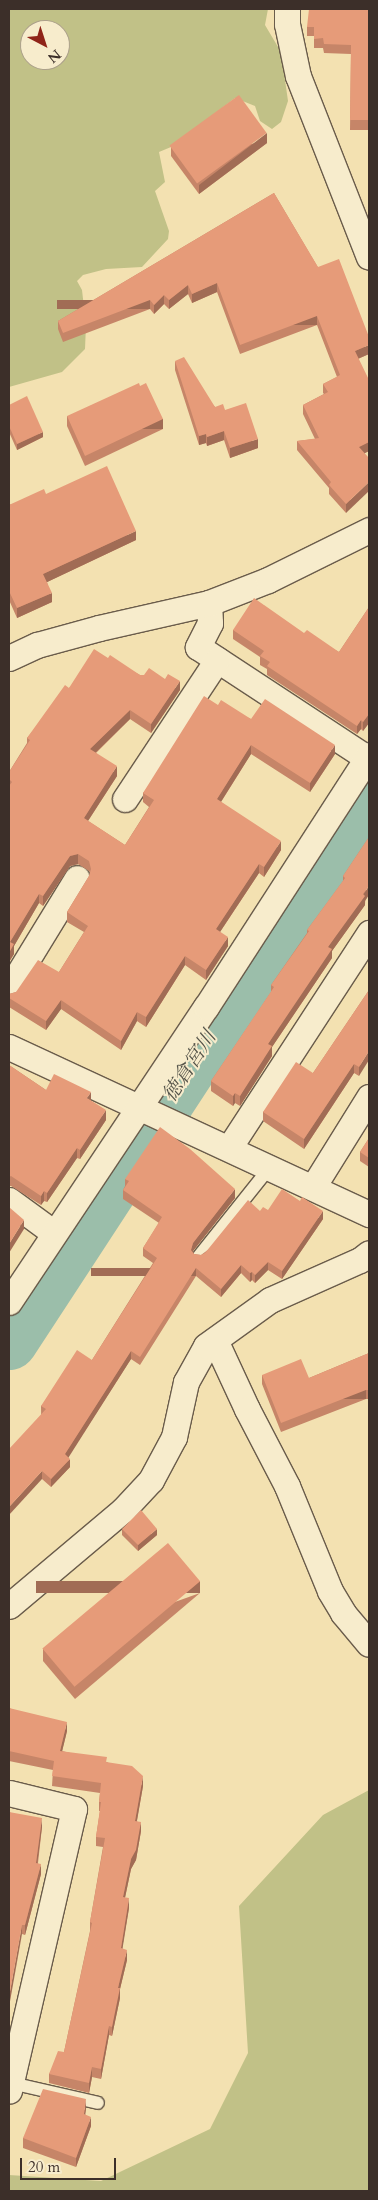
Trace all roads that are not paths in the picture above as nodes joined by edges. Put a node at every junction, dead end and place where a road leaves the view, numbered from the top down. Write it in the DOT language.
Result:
graph roads {
  1 [pos="287,9"];
  2 [pos="369,257"];
  3 [pos="369,530"];
  4 [pos="209,603"];
  5 [pos="9,658"];
  6 [pos="217,660"];
  7 [pos="368,757"];
  8 [pos="125,799"];
  9 [pos="77,878"];
  10 [pos="369,933"];
  11 [pos="9,988"];
  12 [pos="9,1047"];
  13 [pos="369,1097"];
  14 [pos="138,1106"];
  15 [pos="229,1148"];
  16 [pos="270,1167"];
  17 [pos="313,1187"];
  18 [pos="9,1200"];
  19 [pos="369,1214"];
  20 [pos="54,1233"];
  21 [pos="369,1253"];
  22 [pos="199,1256"];
  23 [pos="9,1302"];
  24 [pos="215,1340"];
  25 [pos="9,1606"];
  26 [pos="369,1644"];
  27 [pos="9,1793"];
  28 [pos="10,2087"];
  29 [pos="98,2103"];
  1 -- 2 [label="street"];
  3 -- 4 [label="street"];
  4 -- 5 [label="street"];
  4 -- 6 [label="street"];
  6 -- 7 [label="street"];
  6 -- 8 [label="street"];
  7 -- 14 [label="street"];
  9 -- 11 [label="street"];
  10 -- 15 [label="street"];
  12 -- 14 [label="street"];
  13 -- 17 [label="street"];
  14 -- 15 [label="street"];
  14 -- 20 [label="street"];
  15 -- 16 [label="street"];
  16 -- 17 [label="street"];
  16 -- 22 [label="lane"];
  17 -- 19 [label="street"];
  18 -- 20 [label="street"];
  20 -- 23 [label="street"];
  21 -- 24 [label="street"];
  24 -- 25 [label="street"];
  24 -- 26 [label="street"];
  27 -- 28 [label="street"];
  28 -- 29 [label="lane"];
}
